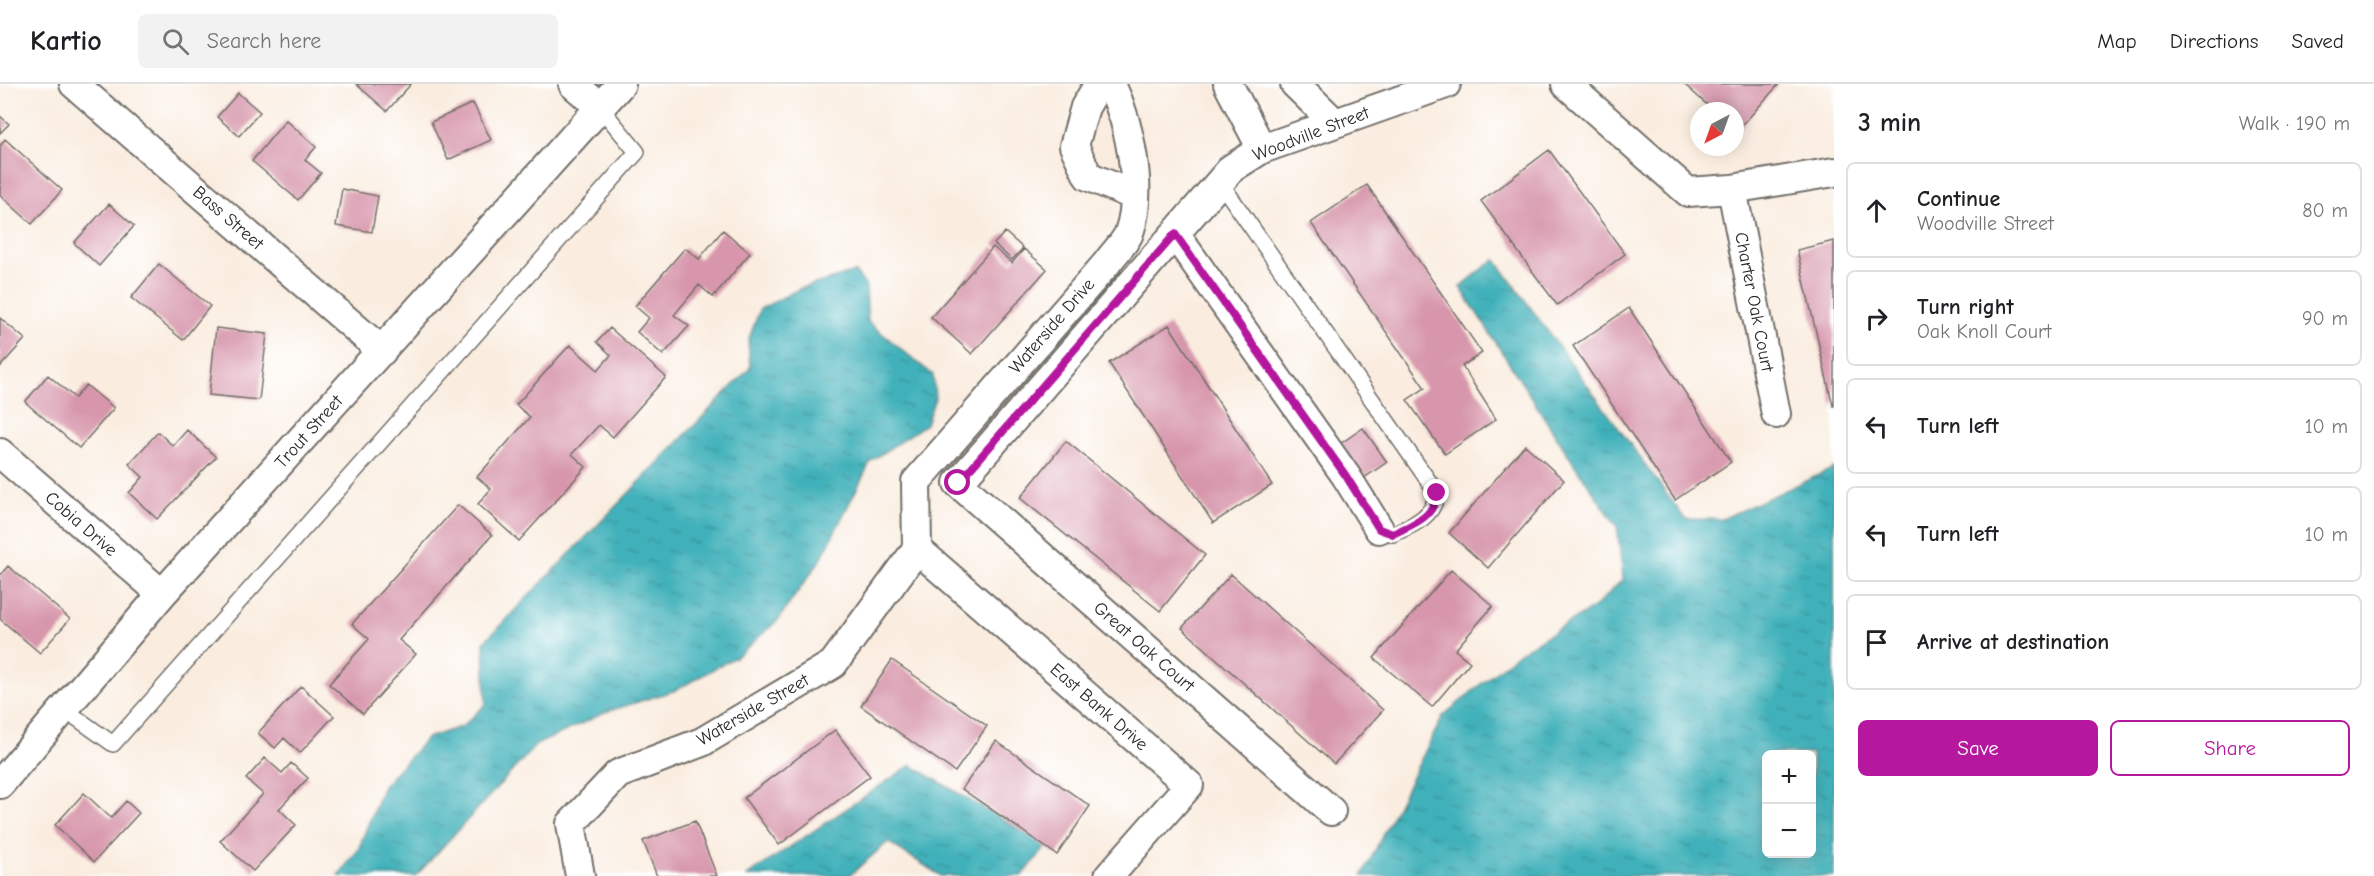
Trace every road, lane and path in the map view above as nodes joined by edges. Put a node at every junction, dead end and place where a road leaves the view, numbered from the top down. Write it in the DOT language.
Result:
graph roads {
  1 [pos="74,84"];
  2 [pos="573,84"];
  3 [pos="621,84"];
  4 [pos="1099,84"];
  5 [pos="1111,84"];
  6 [pos="1228,84"];
  7 [pos="1295,84"];
  8 [pos="1446,84"];
  9 [pos="1566,84"];
  10 [pos="600,107"];
  11 [pos="1335,123"];
  12 [pos="1262,149"];
  13 [pos="1834,172"];
  14 [pos="1220,182"];
  15 [pos="1732,189"];
  16 [pos="1135,196"];
  17 [pos="1175,234"];
  18 [pos="382,351"];
  19 [pos="1776,414"];
  20 [pos="0,453"];
  21 [pos="958,483"];
  22 [pos="1379,529"];
  23 [pos="917,549"];
  24 [pos="162,594"];
  25 [pos="64,709"];
  26 [pos="0,784"];
  27 [pos="1331,811"];
  28 [pos="580,876"];
  29 [pos="1109,876"];
  1 -- 18 [label="street, Bass Street"];
  2 -- 10 [label="street"];
  3 -- 10 [label="street, Trout Street"];
  4 -- 16 [label="street"];
  5 -- 16 [label="street, Waterside Drive"];
  6 -- 12 [label="street"];
  7 -- 11 [label="street"];
  8 -- 11 [label="street, Woodville Street"];
  9 -- 15 [label="street"];
  10 -- 18 [label="street, Trout Street"];
  10 -- 25 [label="lane"];
  11 -- 12 [label="street, Woodville Street"];
  12 -- 14 [label="street, Woodville Street"];
  13 -- 15 [label="street"];
  14 -- 17 [label="street, Woodville Street"];
  14 -- 22 [label="lane"];
  15 -- 19 [label="street, Charter Oak Court"];
  16 -- 23 [label="street, Waterside Drive"];
  17 -- 21 [label="street, Woodville Street"];
  17 -- 22 [label="street"];
  18 -- 24 [label="street, Trout Street"];
  20 -- 24 [label="street, Cobia Drive"];
  21 -- 27 [label="street, Great Oak Court"];
  23 -- 28 [label="street, Waterside Street"];
  23 -- 29 [label="street, East Bank Drive"];
  24 -- 25 [label="street, Trout Street"];
  25 -- 26 [label="street, Trout Street"];
}
